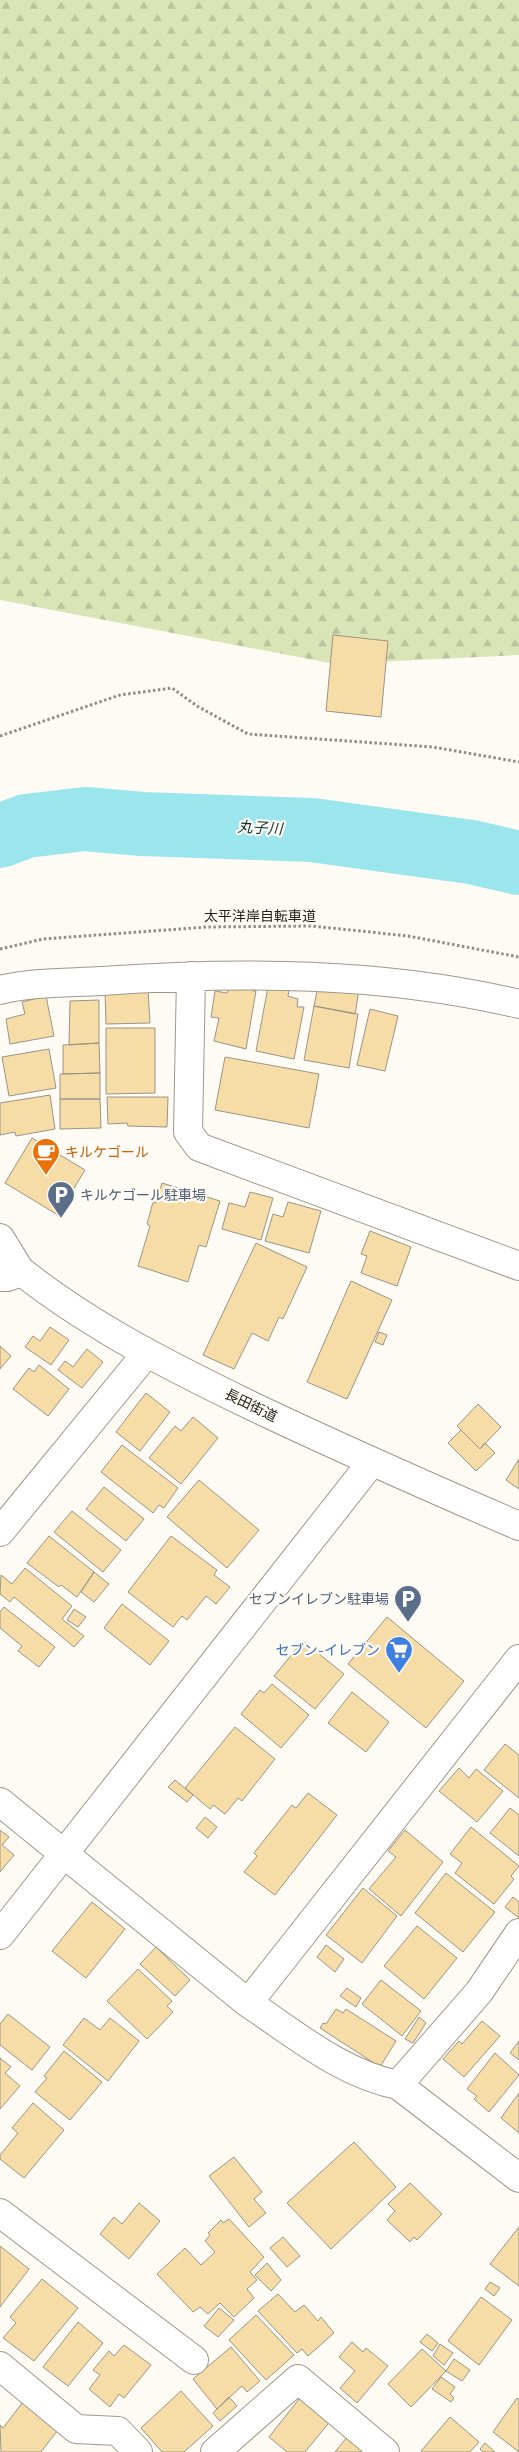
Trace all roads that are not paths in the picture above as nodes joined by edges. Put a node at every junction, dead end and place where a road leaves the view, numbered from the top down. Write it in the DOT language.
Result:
graph roads {
  1 [pos="191,976"];
  2 [pos="0,990"];
  3 [pos="519,1004"];
  4 [pos="0,1238"];
  5 [pos="0,1254"];
  6 [pos="519,1266"];
  7 [pos="10,1274"];
  8 [pos="146,1354"];
  9 [pos="371,1462"];
  10 [pos="519,1526"];
  11 [pos="0,1532"];
  12 [pos="519,1659"];
  13 [pos="0,1802"];
  14 [pos="65,1854"];
  15 [pos="519,1933"];
  16 [pos="0,1935"];
  17 [pos="248,2003"];
  18 [pos="398,2085"];
  19 [pos="519,2178"];
  20 [pos="0,2213"];
  21 [pos="194,2360"];
  22 [pos="0,2366"];
  23 [pos="138,2452"];
  24 [pos="215,2452"];
  25 [pos="385,2452"];
  1 -- 2 [label="street"];
  1 -- 3 [label="street"];
  1 -- 6 [label="street"];
  4 -- 7 [label="street"];
  5 -- 7 [label="street, 長田街道"];
  7 -- 8 [label="street, 長田街道"];
  8 -- 9 [label="street, 長田街道"];
  8 -- 11 [label="street"];
  9 -- 10 [label="street, 長田街道"];
  9 -- 14 [label="street"];
  12 -- 17 [label="street"];
  13 -- 14 [label="street"];
  14 -- 16 [label="street"];
  14 -- 17 [label="street"];
  15 -- 18 [label="street"];
  17 -- 18 [label="street"];
  18 -- 19 [label="street"];
  20 -- 21 [label="street"];
  22 -- 23 [label="street"];
  24 -- 25 [label="street"];
}
